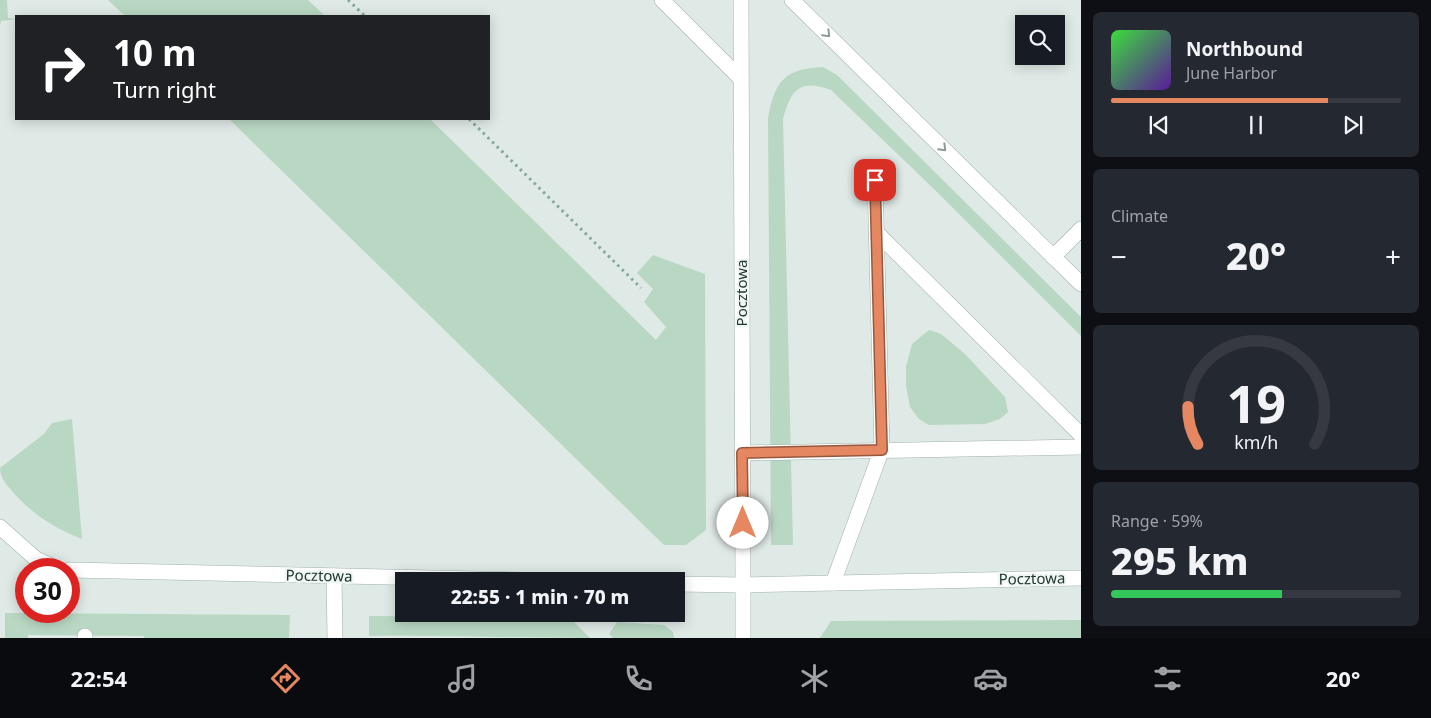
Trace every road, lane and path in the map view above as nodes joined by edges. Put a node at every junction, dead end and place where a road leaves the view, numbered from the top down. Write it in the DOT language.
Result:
graph roads {
  1 [pos="348,0"];
  2 [pos="662,0"];
  3 [pos="741,0"];
  4 [pos="792,0"];
  5 [pos="363,15"];
  6 [pos="741,79"];
  7 [pos="470,120"];
  8 [pos="875,180"];
  9 [pos="1081,229"];
  10 [pos="876,233"];
  11 [pos="1053,257"];
  12 [pos="1081,284"];
  13 [pos="642,288"];
  14 [pos="1081,435"];
  15 [pos="1081,447"];
  16 [pos="882,450"];
  17 [pos="742,453"];
  18 [pos="2,533"];
  19 [pos="35,558"];
  20 [pos="80,570"];
  21 [pos="334,576"];
  22 [pos="395,577"];
  23 [pos="1081,578"];
  24 [pos="833,583"];
  25 [pos="685,584"];
  26 [pos="743,585"];
  27 [pos="335,638"];
  28 [pos="743,638"];
  1 -- 5 [label="path"];
  2 -- 6 [label="street"];
  3 -- 6 [label="street, Pocztowa"];
  4 -- 11 [label="street, one-way"];
  6 -- 17 [label="street, Pocztowa"];
  7 -- 13 [label="path"];
  8 -- 10 [label="street"];
  9 -- 11 [label="street"];
  10 -- 14 [label="street"];
  10 -- 16 [label="street"];
  11 -- 12 [label="street"];
  15 -- 16 [label="street"];
  16 -- 17 [label="street"];
  16 -- 24 [label="street"];
  17 -- 26 [label="street, Pocztowa"];
  18 -- 19 [label="street"];
  20 -- 21 [label="street, Pocztowa"];
  21 -- 22 [label="street, Pocztowa"];
  21 -- 27 [label="street"];
  23 -- 24 [label="street, Pocztowa"];
  24 -- 26 [label="street, Pocztowa"];
  25 -- 26 [label="street, Pocztowa"];
  26 -- 28 [label="street"];
}
